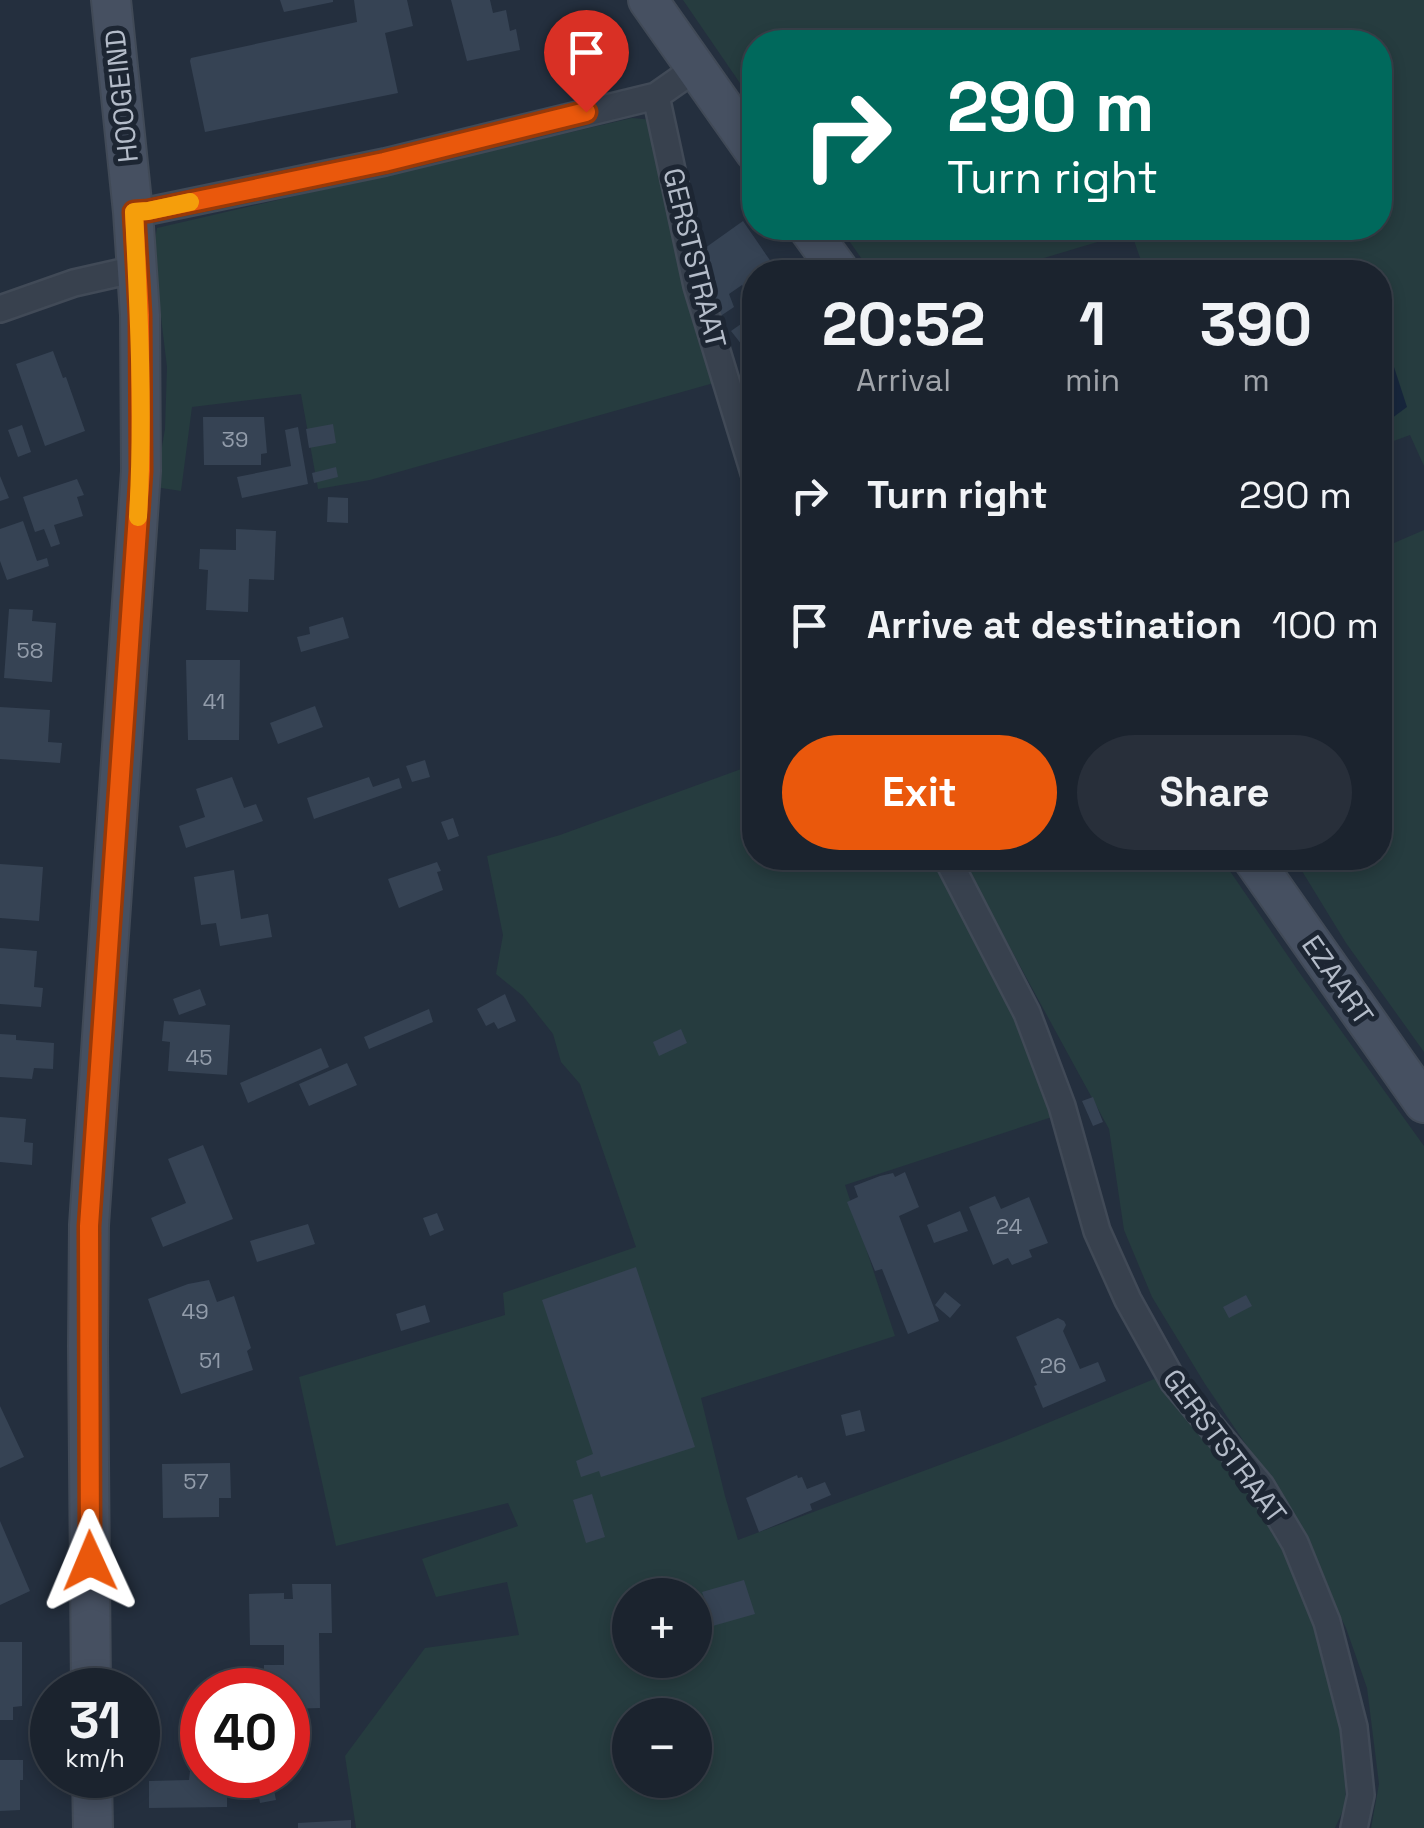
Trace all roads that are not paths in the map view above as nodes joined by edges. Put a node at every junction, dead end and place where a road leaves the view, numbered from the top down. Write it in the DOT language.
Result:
graph roads {
  1 [pos="110,0"];
  2 [pos="648,0"];
  3 [pos="696,68"];
  4 [pos="656,96"];
  5 [pos="742,133"];
  6 [pos="134,212"];
  7 [pos="136,270"];
  8 [pos="0,309"];
  9 [pos="742,433"];
  10 [pos="953,870"];
  11 [pos="1260,870"];
  12 [pos="1424,1102"];
  13 [pos="91,1668"];
  14 [pos="92,1798"];
  15 [pos="92,1828"];
  16 [pos="1354,1828"];
  1 -- 6 [label="street, HOOGEIND"];
  2 -- 3 [label="street"];
  3 -- 4 [label="street"];
  3 -- 5 [label="street"];
  4 -- 6 [label="street"];
  4 -- 9 [label="street, GERSTSTRAAT"];
  6 -- 7 [label="street, HOOGEIND"];
  7 -- 8 [label="street"];
  7 -- 13 [label="street, HOOGEIND"];
  10 -- 16 [label="street, GERSTSTRAAT"];
  11 -- 12 [label="street, EZAART"];
  14 -- 15 [label="street"];
}
